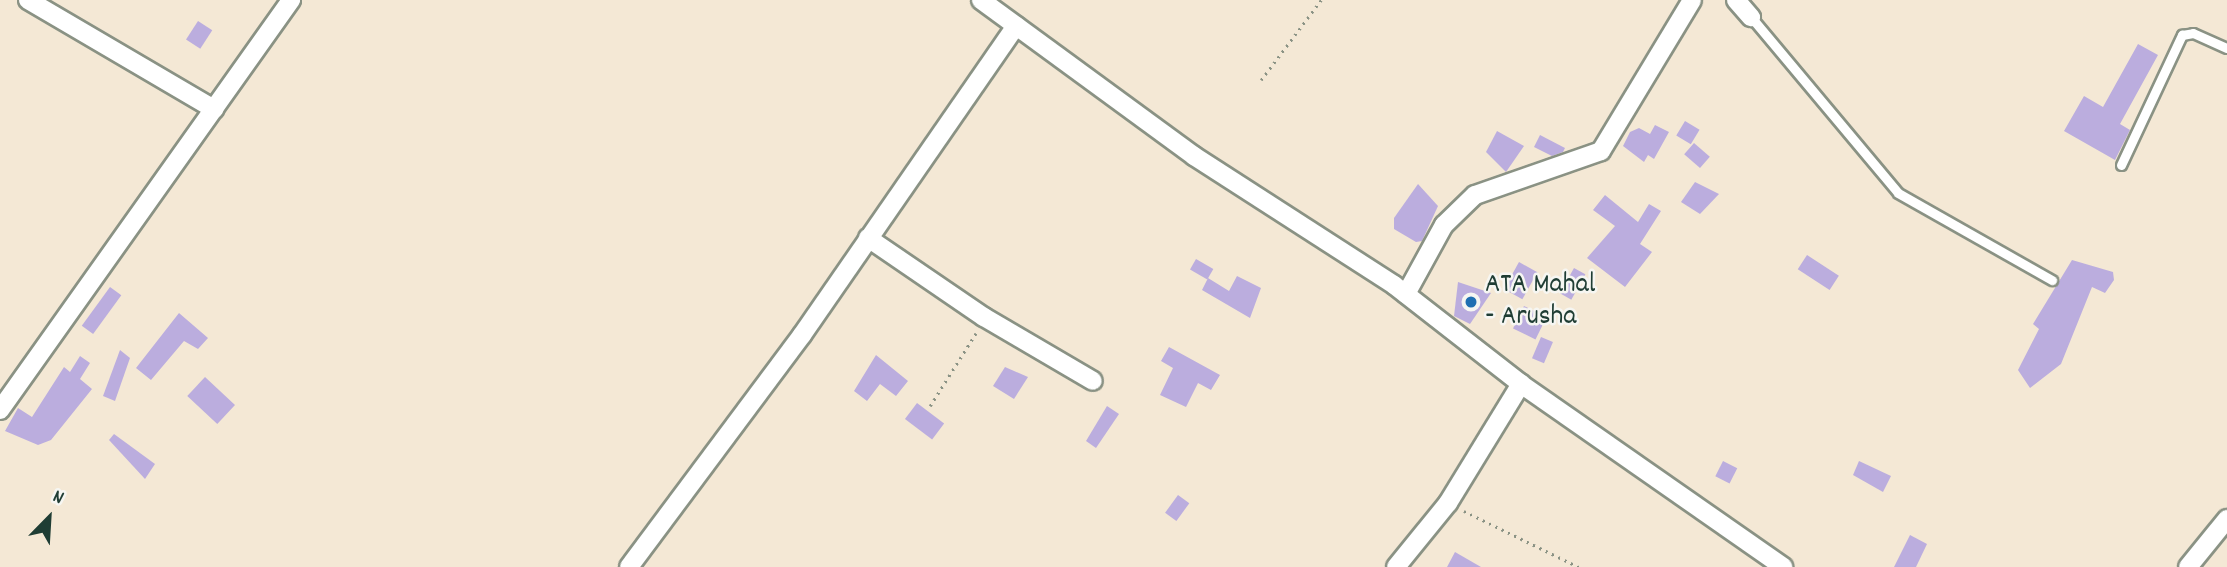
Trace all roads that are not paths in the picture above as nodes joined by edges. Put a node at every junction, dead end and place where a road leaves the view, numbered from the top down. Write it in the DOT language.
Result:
graph roads {
  1 [pos="28,0"];
  2 [pos="291,0"];
  3 [pos="981,0"];
  4 [pos="1692,0"];
  5 [pos="1736,0"];
  6 [pos="1751,17"];
  7 [pos="1016,26"];
  8 [pos="2227,48"];
  9 [pos="214,109"];
  10 [pos="2121,165"];
  11 [pos="868,238"];
  12 [pos="2052,280"];
  13 [pos="1406,294"];
  14 [pos="1093,381"];
  15 [pos="1521,384"];
  16 [pos="0,410"];
  17 [pos="2227,519"];
  18 [pos="629,567"];
  19 [pos="1396,567"];
  20 [pos="1783,567"];
  21 [pos="2188,567"];
  1 -- 9 [label="street"];
  2 -- 9 [label="street"];
  3 -- 7 [label="street"];
  4 -- 13 [label="street"];
  5 -- 6 [label="street"];
  6 -- 12 [label="lane"];
  7 -- 11 [label="street"];
  7 -- 13 [label="street"];
  8 -- 10 [label="lane"];
  9 -- 16 [label="street"];
  11 -- 14 [label="street"];
  11 -- 18 [label="street"];
  13 -- 15 [label="street"];
  15 -- 19 [label="street"];
  15 -- 20 [label="street"];
  17 -- 21 [label="street"];
}
